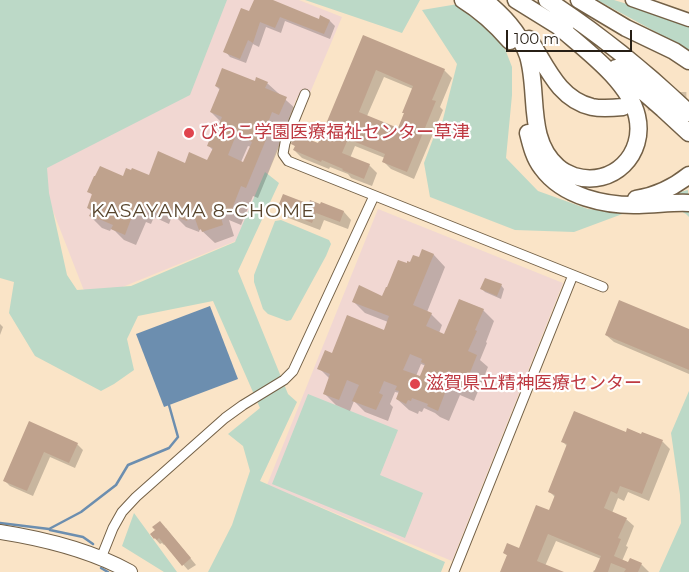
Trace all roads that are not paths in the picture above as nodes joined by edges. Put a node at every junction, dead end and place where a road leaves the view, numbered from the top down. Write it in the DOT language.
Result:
graph roads {
  1 [pos="463,0"];
  2 [pos="485,0"];
  3 [pos="516,0"];
  4 [pos="547,0"];
  5 [pos="579,0"];
  6 [pos="632,0"];
  7 [pos="689,20"];
  8 [pos="558,26"];
  9 [pos="689,61"];
  10 [pos="305,94"];
  11 [pos="623,107"];
  12 [pos="689,113"];
  13 [pos="689,133"];
  14 [pos="689,175"];
  15 [pos="374,196"];
  16 [pos="602,202"];
  17 [pos="689,202"];
  18 [pos="573,276"];
  19 [pos="602,287"];
  20 [pos="0,532"];
  21 [pos="101,558"];
  22 [pos="130,572"];
  23 [pos="454,572"];
  1 -- 16 [label="highway"];
  2 -- 8 [label="highway"];
  2 -- 11 [label="highway"];
  3 -- 8 [label="highway"];
  4 -- 12 [label="highway"];
  5 -- 9 [label="highway"];
  6 -- 7 [label="street"];
  8 -- 13 [label="highway"];
  10 -- 15 [label="street"];
  14 -- 16 [label="highway"];
  15 -- 18 [label="street"];
  15 -- 21 [label="street"];
  16 -- 17 [label="highway"];
  18 -- 19 [label="street"];
  18 -- 23 [label="street"];
  20 -- 21 [label="main road"];
  21 -- 22 [label="main road"];
}
